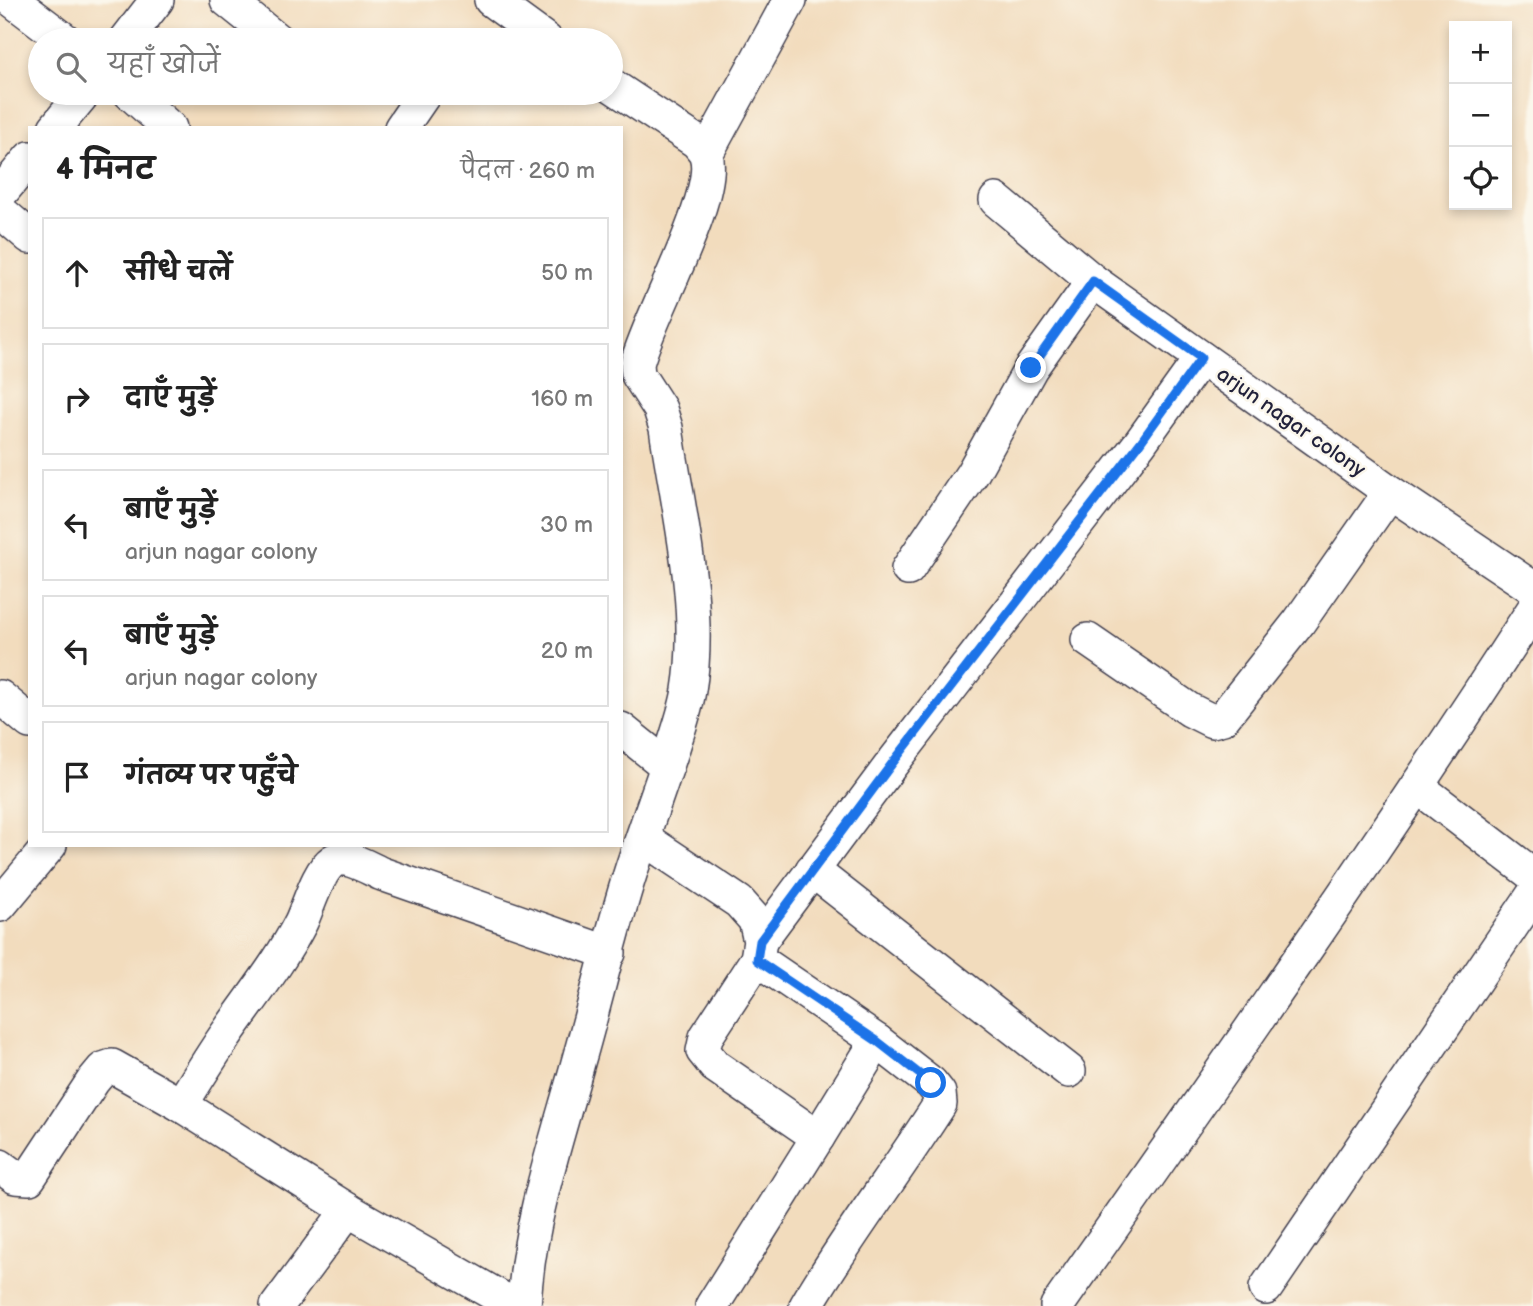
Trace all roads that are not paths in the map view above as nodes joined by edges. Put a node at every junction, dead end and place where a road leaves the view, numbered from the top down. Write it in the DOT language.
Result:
graph roads {
  1 [pos="12,0"];
  2 [pos="157,0"];
  3 [pos="227,0"];
  4 [pos="491,0"];
  5 [pos="790,0"];
  6 [pos="49,28"];
  7 [pos="135,28"];
  8 [pos="262,28"];
  9 [pos="530,28"];
  10 [pos="623,93"];
  11 [pos="74,105"];
  12 [pos="144,105"];
  13 [pos="417,105"];
  14 [pos="57,126"];
  15 [pos="168,126"];
  16 [pos="402,126"];
  17 [pos="706,154"];
  18 [pos="28,160"];
  19 [pos="0,194"];
  20 [pos="996,200"];
  21 [pos="0,211"];
  22 [pos="28,235"];
  23 [pos="1093,281"];
  24 [pos="1201,358"];
  25 [pos="1390,492"];
  26 [pos="908,569"];
  27 [pos="1533,588"];
  28 [pos="1533,610"];
  29 [pos="1088,640"];
  30 [pos="0,697"];
  31 [pos="28,720"];
  32 [pos="623,731"];
  33 [pos="667,766"];
  34 [pos="1418,787"];
  35 [pos="643,838"];
  36 [pos="48,847"];
  37 [pos="812,870"];
  38 [pos="1533,875"];
  39 [pos="1533,895"];
  40 [pos="0,905"];
  41 [pos="759,950"];
  42 [pos="609,953"];
  43 [pos="877,1041"];
  44 [pos="1069,1071"];
  45 [pos="181,1105"];
  46 [pos="818,1137"];
  47 [pos="0,1166"];
  48 [pos="348,1210"];
  49 [pos="1266,1288"];
  50 [pos="278,1306"];
  51 [pos="515,1306"];
  52 [pos="524,1306"];
  53 [pos="712,1306"];
  54 [pos="806,1306"];
  55 [pos="1057,1306"];
  1 -- 6 [label="street"];
  2 -- 7 [label="street"];
  3 -- 8 [label="street"];
  4 -- 9 [label="street"];
  5 -- 17 [label="street"];
  10 -- 17 [label="street"];
  11 -- 14 [label="street"];
  12 -- 15 [label="street"];
  13 -- 16 [label="street"];
  17 -- 33 [label="street"];
  18 -- 19 [label="street"];
  20 -- 23 [label="street, arjun nagar colony"];
  21 -- 22 [label="street"];
  23 -- 24 [label="street, arjun nagar colony"];
  23 -- 26 [label="street"];
  24 -- 25 [label="street, arjun nagar colony"];
  24 -- 37 [label="street"];
  25 -- 27 [label="street, arjun nagar colony"];
  25 -- 29 [label="street"];
  28 -- 34 [label="street"];
  30 -- 31 [label="street"];
  32 -- 33 [label="street"];
  33 -- 35 [label="street"];
  34 -- 38 [label="street"];
  34 -- 55 [label="street"];
  35 -- 41 [label="street"];
  35 -- 42 [label="street"];
  36 -- 40 [label="street"];
  37 -- 41 [label="street"];
  37 -- 44 [label="street"];
  39 -- 49 [label="street"];
  41 -- 43 [label="street"];
  41 -- 46 [label="street"];
  42 -- 45 [label="street"];
  42 -- 52 [label="street"];
  43 -- 46 [label="street"];
  43 -- 54 [label="street"];
  45 -- 47 [label="street"];
  45 -- 48 [label="street"];
  46 -- 53 [label="street"];
  48 -- 50 [label="street"];
  48 -- 51 [label="street"];
}
